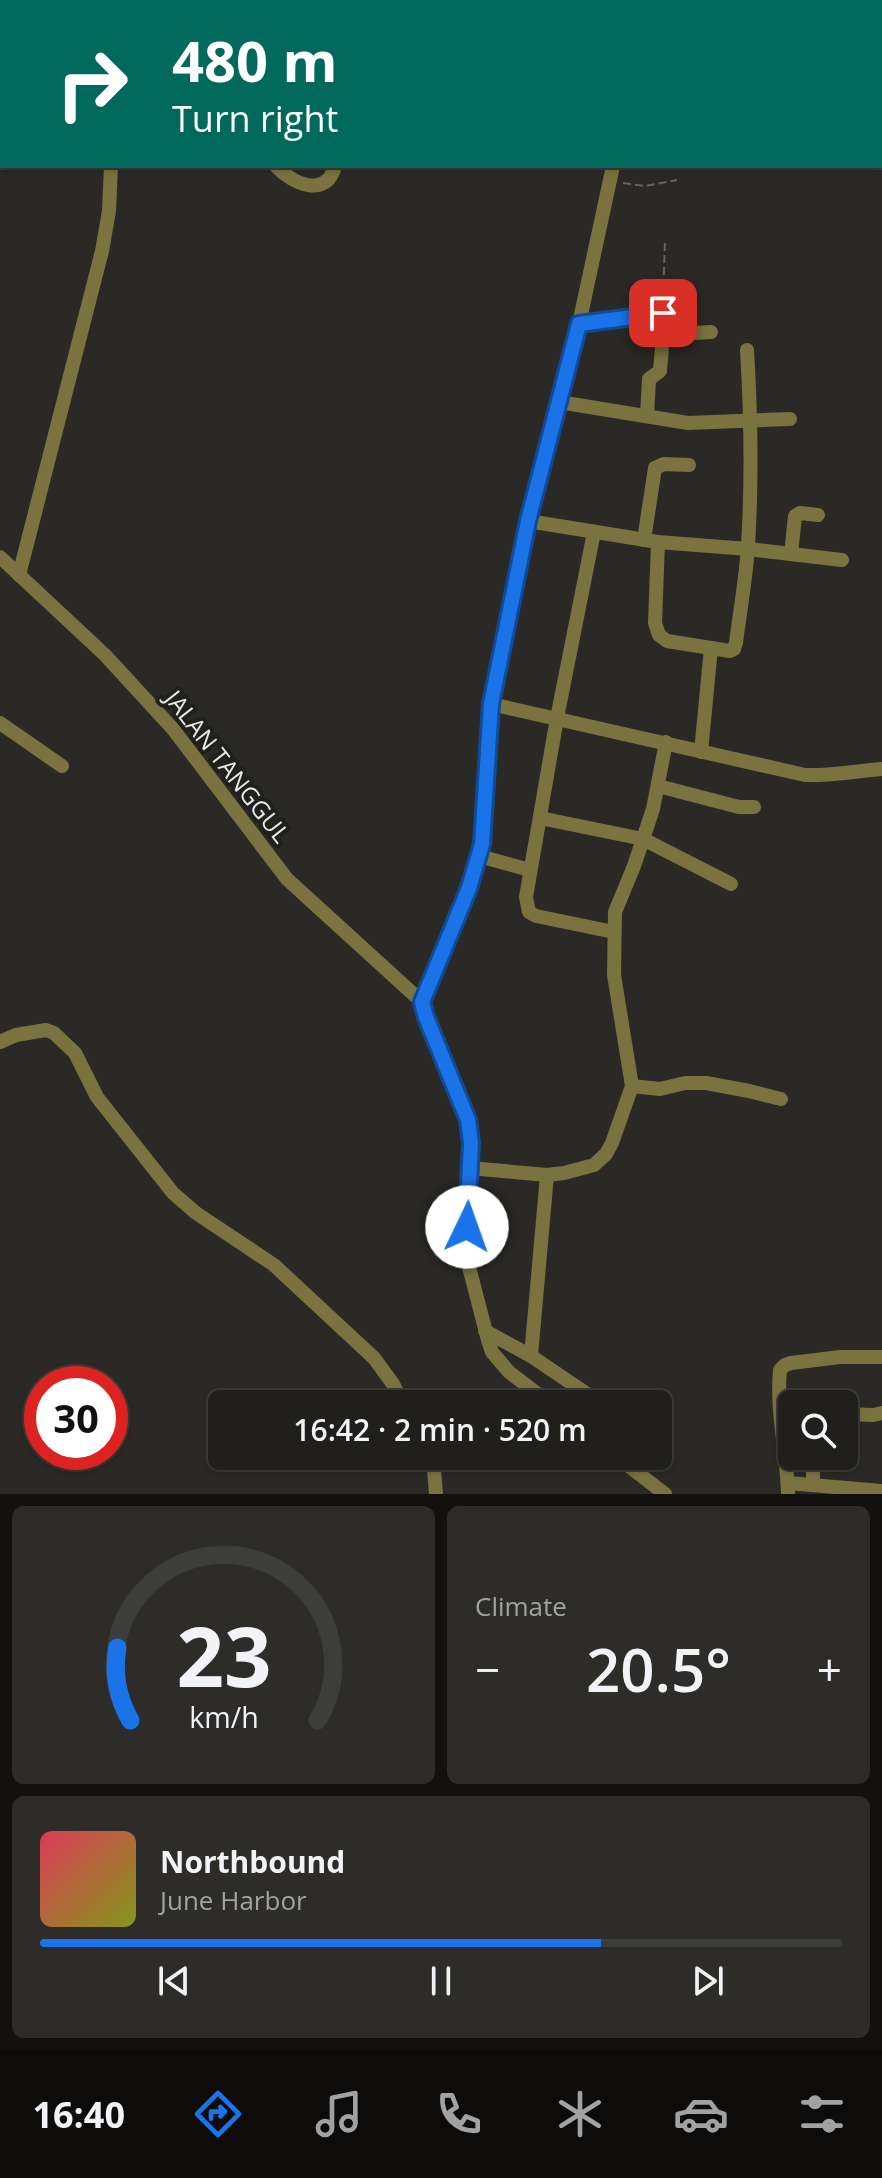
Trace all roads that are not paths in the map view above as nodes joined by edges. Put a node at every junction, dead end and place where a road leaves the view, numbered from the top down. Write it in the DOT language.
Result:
graph roads {
  1 [pos="111,168"];
  2 [pos="279,168"];
  3 [pos="335,168"];
  4 [pos="611,173"];
  5 [pos="579,324"];
  6 [pos="711,332"];
  7 [pos="663,335"];
  8 [pos="747,350"];
  9 [pos="559,402"];
  10 [pos="647,416"];
  11 [pos="790,419"];
  12 [pos="752,421"];
  13 [pos="689,465"];
  14 [pos="818,515"];
  15 [pos="528,521"];
  16 [pos="594,532"];
  17 [pos="651,541"];
  18 [pos="748,549"];
  19 [pos="791,554"];
  20 [pos="0,557"];
  21 [pos="842,560"];
  22 [pos="19,575"];
  23 [pos="711,648"];
  24 [pos="491,704"];
  25 [pos="557,718"];
  26 [pos="0,723"];
  27 [pos="666,742"];
  28 [pos="701,752"];
  29 [pos="62,766"];
  30 [pos="882,769"];
  31 [pos="658,786"];
  32 [pos="754,807"];
  33 [pos="540,818"];
  34 [pos="643,839"];
  35 [pos="479,856"];
  36 [pos="530,870"];
  37 [pos="731,884"];
  38 [pos="614,932"];
  39 [pos="422,1002"];
  40 [pos="0,1042"];
  41 [pos="632,1086"];
  42 [pos="781,1099"];
  43 [pos="470,1168"];
  44 [pos="547,1175"];
  45 [pos="489,1341"];
  46 [pos="531,1356"];
  47 [pos="882,1357"];
  48 [pos="396,1390"];
  49 [pos="533,1390"];
  50 [pos="581,1390"];
  51 [pos="882,1413"];
  52 [pos="858,1414"];
  53 [pos="434,1470"];
  54 [pos="634,1470"];
  55 [pos="813,1470"];
  56 [pos="813,1485"];
  57 [pos="788,1488"];
  58 [pos="882,1491"];
  59 [pos="436,1494"];
  60 [pos="665,1494"];
  1 -- 22 [label="street"];
  2 -- 3 [label="street"];
  4 -- 5 [label="street"];
  5 -- 7 [label="street"];
  5 -- 9 [label="street"];
  6 -- 7 [label="street"];
  7 -- 10 [label="street"];
  8 -- 12 [label="street"];
  9 -- 10 [label="street"];
  9 -- 15 [label="street"];
  10 -- 12 [label="street"];
  11 -- 12 [label="street"];
  12 -- 18 [label="street"];
  13 -- 17 [label="street"];
  14 -- 19 [label="street"];
  15 -- 16 [label="street"];
  15 -- 24 [label="street"];
  16 -- 17 [label="street"];
  16 -- 25 [label="street"];
  17 -- 18 [label="street"];
  17 -- 23 [label="street"];
  18 -- 19 [label="street"];
  18 -- 23 [label="street"];
  19 -- 21 [label="street"];
  20 -- 22 [label="street, JALAN TANGGUL"];
  22 -- 39 [label="street, JALAN TANGGUL"];
  23 -- 28 [label="street"];
  24 -- 25 [label="street"];
  24 -- 35 [label="street"];
  25 -- 27 [label="street"];
  25 -- 33 [label="street"];
  26 -- 29 [label="street"];
  27 -- 28 [label="street"];
  27 -- 31 [label="street"];
  28 -- 30 [label="street"];
  31 -- 32 [label="street"];
  31 -- 34 [label="street"];
  33 -- 34 [label="street"];
  33 -- 36 [label="street"];
  34 -- 37 [label="street"];
  34 -- 38 [label="street"];
  35 -- 36 [label="street"];
  35 -- 39 [label="street"];
  36 -- 38 [label="street"];
  38 -- 41 [label="street"];
  39 -- 43 [label="street"];
  40 -- 48 [label="street"];
  41 -- 42 [label="street"];
  41 -- 44 [label="street"];
  43 -- 44 [label="street"];
  43 -- 45 [label="street"];
  44 -- 46 [label="street"];
  45 -- 46 [label="street"];
  45 -- 49 [label="street"];
  46 -- 50 [label="street"];
  47 -- 57 [label="street"];
  51 -- 52 [label="street"];
  53 -- 59 [label="street"];
  54 -- 60 [label="street"];
  55 -- 56 [label="street"];
  56 -- 57 [label="street"];
  56 -- 58 [label="street"];
}
